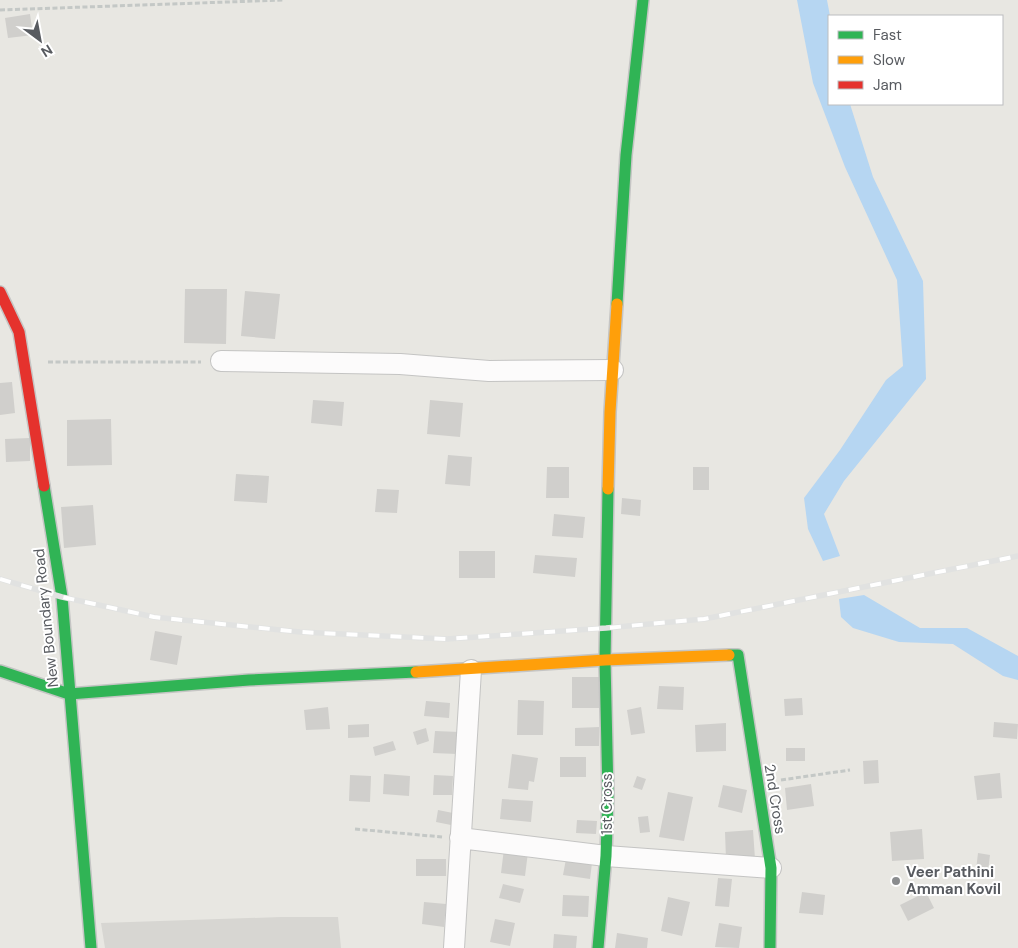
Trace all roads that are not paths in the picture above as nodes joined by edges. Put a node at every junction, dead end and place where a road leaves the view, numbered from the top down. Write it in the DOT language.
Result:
graph roads {
  1 [pos="643,0"];
  2 [pos="0,292"];
  3 [pos="215,361"];
  4 [pos="613,370"];
  5 [pos="605,660"];
  6 [pos="471,670"];
  7 [pos="0,671"];
  8 [pos="69,694"];
  9 [pos="460,838"];
  10 [pos="606,856"];
  11 [pos="771,868"];
  12 [pos="91,948"];
  13 [pos="454,948"];
  14 [pos="598,948"];
  15 [pos="770,948"];
  1 -- 4 [label="street, 1st Cross"];
  2 -- 8 [label="street, New Boundary Road"];
  3 -- 4 [label="street"];
  4 -- 5 [label="street, 1st Cross"];
  5 -- 6 [label="street"];
  5 -- 10 [label="street, 1st Cross"];
  5 -- 11 [label="street, 2nd Cross"];
  6 -- 8 [label="street"];
  6 -- 9 [label="street"];
  7 -- 8 [label="street"];
  8 -- 12 [label="street, New Boundary Road"];
  9 -- 10 [label="street"];
  9 -- 13 [label="street"];
  10 -- 11 [label="street"];
  10 -- 14 [label="street, 1st Cross"];
  11 -- 15 [label="street, 2nd Cross"];
}
